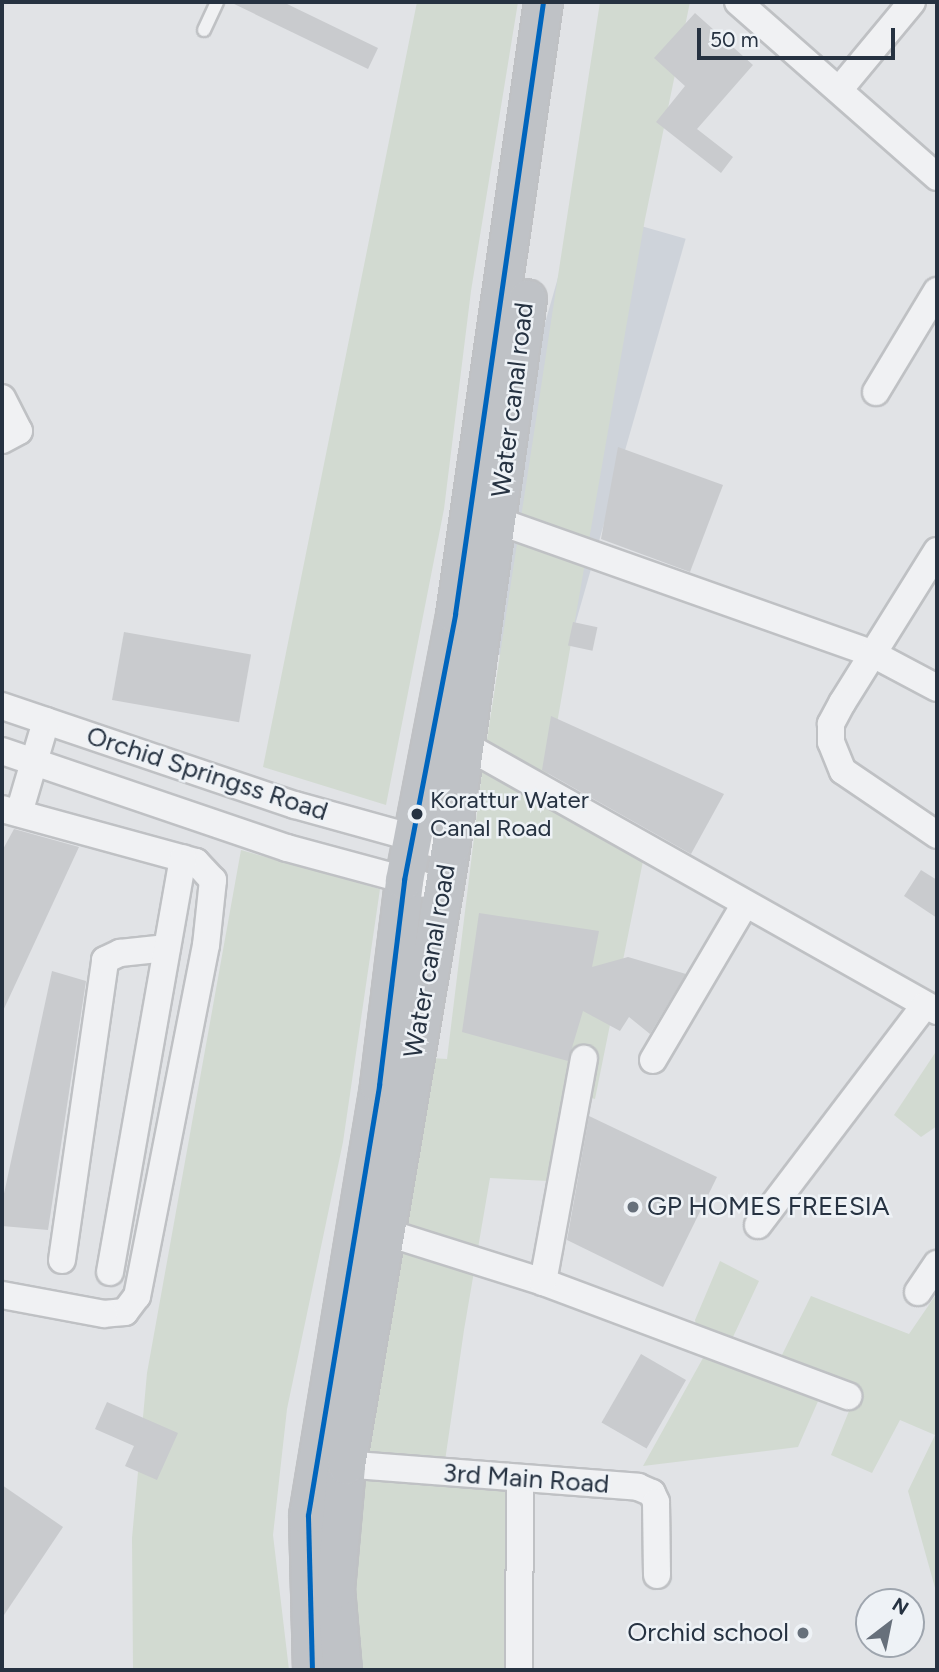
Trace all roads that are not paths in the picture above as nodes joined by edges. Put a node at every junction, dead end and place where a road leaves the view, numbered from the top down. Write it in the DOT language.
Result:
graph roads {
  1 [pos="217,2"];
  2 [pos="543,2"];
  3 [pos="566,2"];
  4 [pos="738,2"];
  5 [pos="912,2"];
  6 [pos="204,30"];
  7 [pos="839,90"];
  8 [pos="937,177"];
  9 [pos="937,291"];
  10 [pos="876,392"];
  11 [pos="2,398"];
  12 [pos="2,440"];
  13 [pos="483,520"];
  14 [pos="937,551"];
  15 [pos="873,654"];
  16 [pos="937,688"];
  17 [pos="2,706"];
  18 [pos="46,722"];
  19 [pos="466,745"];
  20 [pos="2,751"];
  21 [pos="32,762"];
  22 [pos="10,811"];
  23 [pos="937,835"];
  24 [pos="414,837"];
  25 [pos="450,848"];
  26 [pos="183,858"];
  27 [pos="404,880"];
  28 [pos="443,888"];
  29 [pos="745,904"];
  30 [pos="167,948"];
  31 [pos="931,1008"];
  32 [pos="584,1059"];
  33 [pos="653,1060"];
  34 [pos="385,1138"];
  35 [pos="758,1225"];
  36 [pos="370,1227"];
  37 [pos="62,1260"];
  38 [pos="937,1265"];
  39 [pos="110,1272"];
  40 [pos="543,1282"];
  41 [pos="918,1292"];
  42 [pos="2,1295"];
  43 [pos="848,1396"];
  44 [pos="331,1464"];
  45 [pos="520,1480"];
  46 [pos="657,1575"];
  47 [pos="312,1670"];
  48 [pos="342,1670"];
  49 [pos="519,1670"];
  1 -- 6 [label="lane"];
  2 -- 13 [label="main road, Water canal road"];
  3 -- 13 [label="main road, Water canal road"];
  4 -- 7 [label="street"];
  5 -- 7 [label="street"];
  7 -- 8 [label="street"];
  9 -- 10 [label="street"];
  11 -- 12 [label="street"];
  13 -- 15 [label="street"];
  13 -- 19 [label="main road, Water canal road"];
  13 -- 24 [label="main road, Water canal road"];
  14 -- 15 [label="street"];
  15 -- 16 [label="street"];
  15 -- 23 [label="street"];
  17 -- 18 [label="street, Orchid Springss Road"];
  18 -- 21 [label="street"];
  18 -- 24 [label="street, Orchid Springss Road"];
  19 -- 25 [label="main road, Water canal road"];
  19 -- 29 [label="street"];
  20 -- 21 [label="street, Orchid Springss Road"];
  21 -- 22 [label="street"];
  21 -- 27 [label="street, Orchid Springss Road"];
  22 -- 26 [label="street"];
  24 -- 25 [label="street, Orchid Springss Road"];
  24 -- 27 [label="main road, Water canal road"];
  25 -- 28 [label="main road, Water canal road"];
  26 -- 30 [label="street"];
  26 -- 42 [label="street"];
  27 -- 28 [label="street, Orchid Springss Road"];
  27 -- 34 [label="main road, Water canal road"];
  28 -- 34 [label="main road, Water canal road"];
  29 -- 31 [label="street"];
  29 -- 33 [label="street"];
  30 -- 37 [label="street"];
  30 -- 39 [label="street"];
  31 -- 35 [label="street"];
  32 -- 40 [label="street"];
  34 -- 36 [label="main road, Water canal road"];
  36 -- 40 [label="street"];
  36 -- 44 [label="main road, Water canal road"];
  38 -- 41 [label="street"];
  40 -- 43 [label="street"];
  44 -- 45 [label="street, 3rd Main Road"];
  44 -- 47 [label="main road"];
  44 -- 48 [label="main road, Water canal road"];
  45 -- 46 [label="street, 3rd Main Road"];
  45 -- 49 [label="street"];
}
